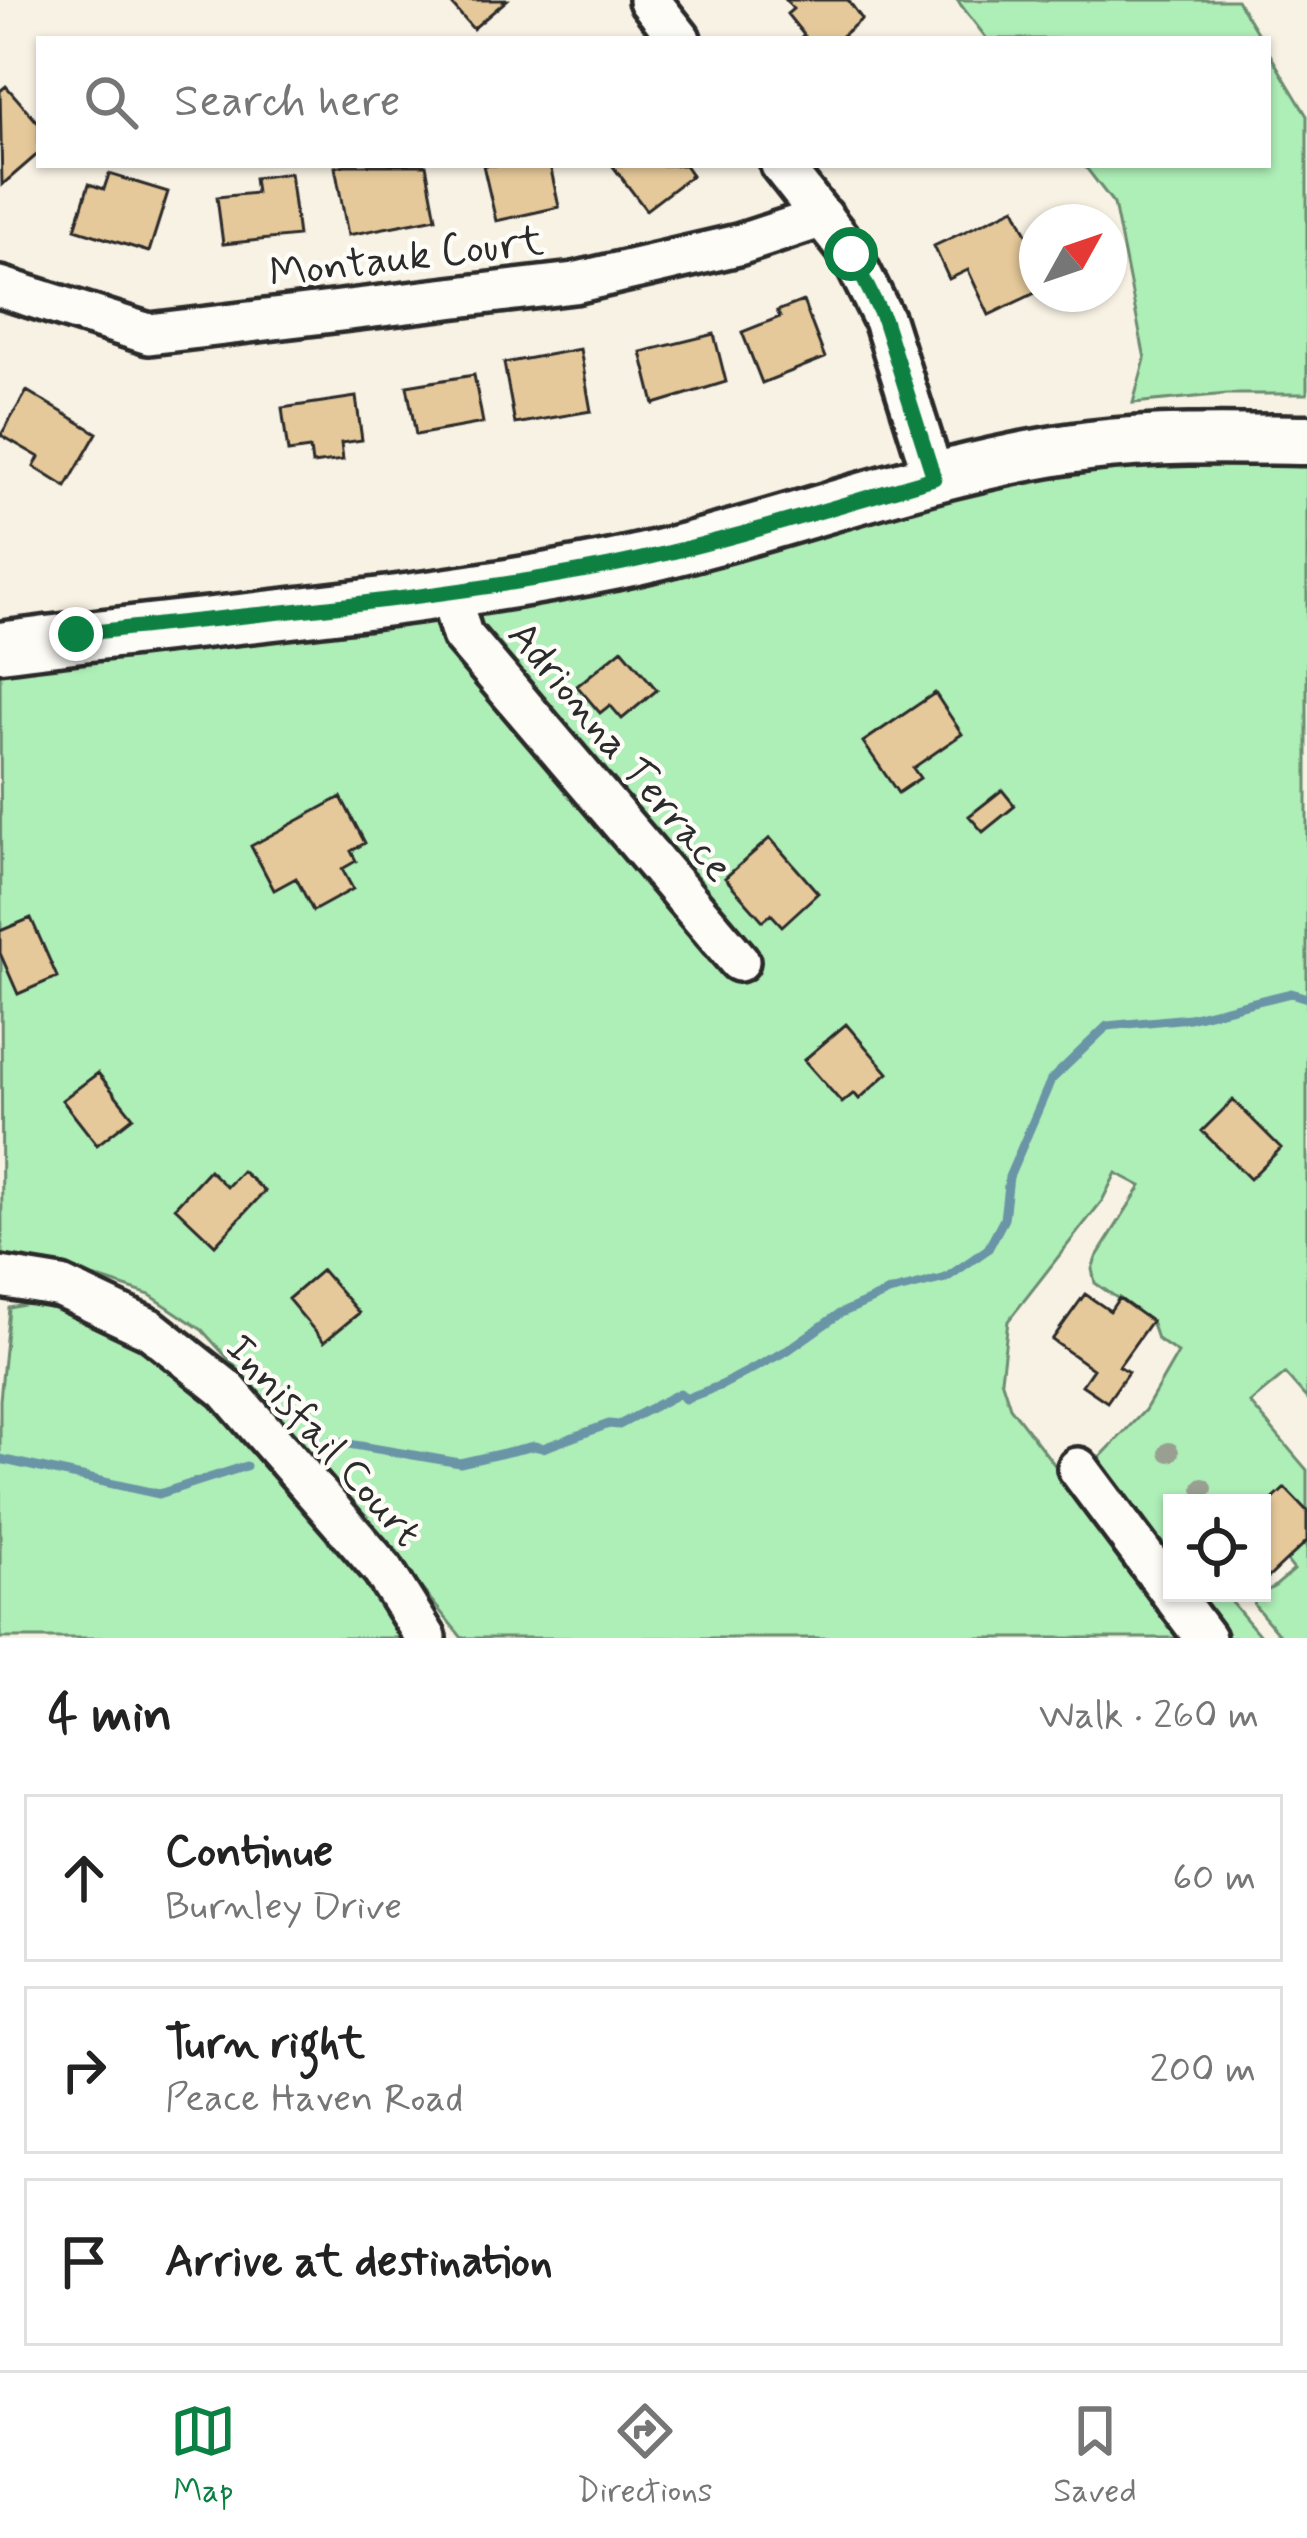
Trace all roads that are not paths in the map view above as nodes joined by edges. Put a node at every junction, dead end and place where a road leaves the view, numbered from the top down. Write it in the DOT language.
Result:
graph roads {
  1 [pos="649,0"];
  2 [pos="678,36"];
  3 [pos="783,168"];
  4 [pos="823,217"];
  5 [pos="0,286"];
  6 [pos="1307,440"];
  7 [pos="934,478"];
  8 [pos="449,592"];
  9 [pos="0,647"];
  10 [pos="739,961"];
  11 [pos="0,1277"];
  12 [pos="1078,1468"];
  13 [pos="426,1638"];
  14 [pos="1205,1638"];
  1 -- 2 [label="street"];
  3 -- 4 [label="street"];
  4 -- 5 [label="street, Montauk Court"];
  4 -- 7 [label="street"];
  6 -- 7 [label="main road"];
  7 -- 8 [label="main road"];
  8 -- 9 [label="main road"];
  8 -- 10 [label="street, Adrionna Terrace"];
  11 -- 13 [label="street, Innisfail Court"];
  12 -- 14 [label="street"];
}
